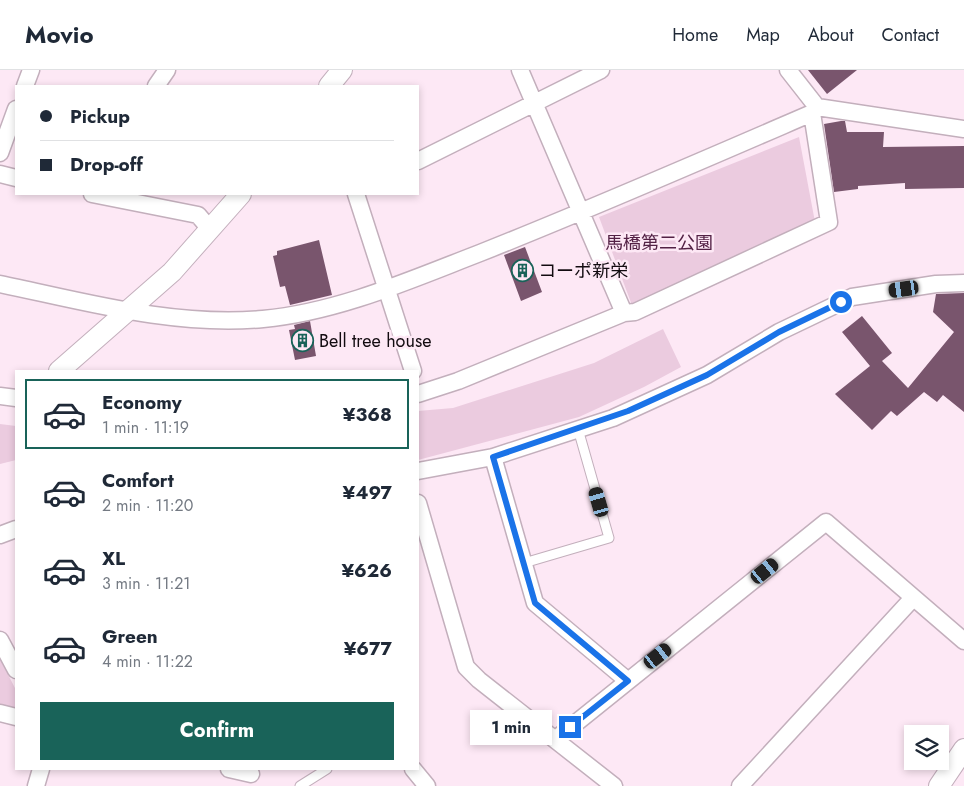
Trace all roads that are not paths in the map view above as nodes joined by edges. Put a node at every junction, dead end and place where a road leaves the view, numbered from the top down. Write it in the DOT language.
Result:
graph roads {
  1 [pos="31,70"];
  2 [pos="167,70"];
  3 [pos="342,70"];
  4 [pos="520,70"];
  5 [pos="601,70"];
  6 [pos="788,70"];
  7 [pos="25,85"];
  8 [pos="157,85"];
  9 [pos="330,85"];
  10 [pos="535,103"];
  11 [pos="814,110"];
  12 [pos="15,112"];
  13 [pos="964,129"];
  14 [pos="0,153"];
  15 [pos="419,161"];
  16 [pos="0,174"];
  17 [pos="15,178"];
  18 [pos="97,195"];
  19 [pos="240,195"];
  20 [pos="356,195"];
  21 [pos="581,213"];
  22 [pos="210,228"];
  23 [pos="964,283"];
  24 [pos="0,284"];
  25 [pos="387,288"];
  26 [pos="130,310"];
  27 [pos="624,314"];
  28 [pos="60,370"];
  29 [pos="413,370"];
  30 [pos="419,390"];
  31 [pos="0,396"];
  32 [pos="15,398"];
  33 [pos="578,429"];
  34 [pos="493,457"];
  35 [pos="419,471"];
  36 [pos="419,506"];
  37 [pos="15,529"];
  38 [pos="0,535"];
  39 [pos="524,563"];
  40 [pos="913,598"];
  41 [pos="0,640"];
  42 [pos="964,642"];
  43 [pos="15,668"];
  44 [pos="628,681"];
  45 [pos="0,713"];
  46 [pos="15,717"];
  47 [pos="556,739"];
  48 [pos="964,749"];
  49 [pos="41,770"];
  50 [pos="231,770"];
  51 [pos="325,770"];
  52 [pos="414,770"];
  53 [pos="252,776"];
  54 [pos="36,786"];
  55 [pos="300,786"];
  56 [pos="427,786"];
  57 [pos="614,786"];
  58 [pos="740,786"];
  59 [pos="939,786"];
  1 -- 7 [label="street"];
  2 -- 8 [label="street"];
  3 -- 9 [label="street"];
  4 -- 10 [label="street"];
  5 -- 10 [label="street"];
  6 -- 11 [label="street"];
  10 -- 15 [label="street"];
  10 -- 21 [label="street"];
  11 -- 13 [label="street"];
  11 -- 21 [label="street"];
  11 -- 27 [label="street"];
  12 -- 14 [label="street"];
  16 -- 17 [label="street"];
  18 -- 22 [label="street"];
  19 -- 22 [label="street"];
  20 -- 25 [label="street"];
  21 -- 25 [label="street"];
  21 -- 27 [label="street"];
  22 -- 26 [label="street"];
  23 -- 33 [label="street"];
  24 -- 26 [label="street"];
  25 -- 26 [label="street"];
  25 -- 29 [label="street"];
  26 -- 28 [label="street"];
  27 -- 30 [label="street"];
  31 -- 32 [label="street"];
  33 -- 34 [label="street"];
  33 -- 39 [label="lane"];
  34 -- 35 [label="street"];
  34 -- 39 [label="street"];
  36 -- 47 [label="street"];
  37 -- 38 [label="street"];
  39 -- 44 [label="street"];
  40 -- 42 [label="street"];
  40 -- 44 [label="street"];
  40 -- 58 [label="street"];
  41 -- 43 [label="street"];
  44 -- 47 [label="street"];
  45 -- 46 [label="street"];
  47 -- 57 [label="street"];
  48 -- 59 [label="street"];
  49 -- 54 [label="street"];
  50 -- 53 [label="street"];
  51 -- 55 [label="lane"];
  52 -- 56 [label="street"];
}
